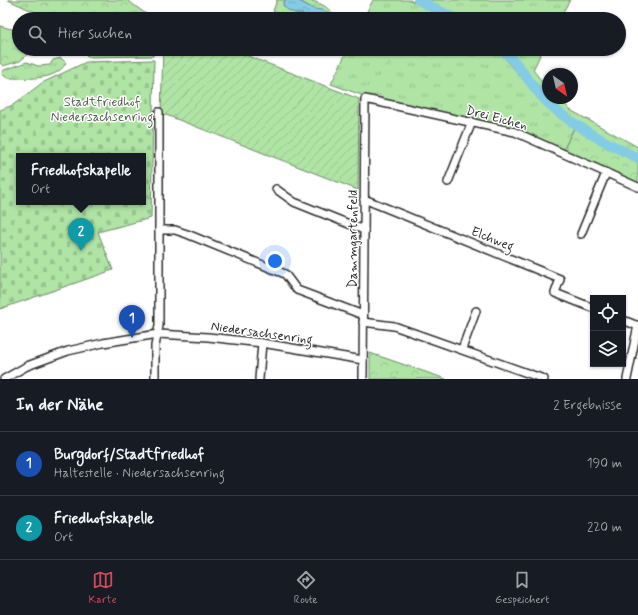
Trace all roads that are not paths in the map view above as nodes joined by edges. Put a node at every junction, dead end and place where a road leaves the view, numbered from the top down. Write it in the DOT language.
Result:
graph roads {
  1 [pos="365,99"];
  2 [pos="159,112"];
  3 [pos="472,122"];
  4 [pos="606,173"];
  5 [pos="448,182"];
  6 [pos="638,187"];
  7 [pos="276,189"];
  8 [pos="364,199"];
  9 [pos="159,230"];
  10 [pos="364,230"];
  11 [pos="581,234"];
  12 [pos="590,307"];
  13 [pos="476,311"];
  14 [pos="363,319"];
  15 [pos="626,321"];
  16 [pos="638,326"];
  17 [pos="158,334"];
  18 [pos="262,343"];
  19 [pos="462,349"];
  20 [pos="363,360"];
  21 [pos="7,378"];
  22 [pos="155,379"];
  23 [pos="259,379"];
  24 [pos="363,379"];
  25 [pos="544,379"];
  26 [pos="627,379"];
  1 -- 3 [label="street, Drei Eichen"];
  1 -- 8 [label="street, Dammgartenfeld"];
  2 -- 9 [label="street"];
  3 -- 4 [label="street, Drei Eichen"];
  3 -- 5 [label="street"];
  4 -- 6 [label="street, Drei Eichen"];
  4 -- 11 [label="street"];
  7 -- 10 [label="street"];
  8 -- 10 [label="street, Dammgartenfeld"];
  8 -- 12 [label="street, Elchweg"];
  9 -- 14 [label="street"];
  9 -- 17 [label="street"];
  10 -- 14 [label="street, Dammgartenfeld"];
  13 -- 19 [label="street"];
  14 -- 19 [label="street"];
  14 -- 20 [label="street, Dammgartenfeld"];
  15 -- 16 [label="street"];
  16 -- 26 [label="street"];
  17 -- 18 [label="street, Niedersachsenring"];
  17 -- 21 [label="street, Niedersachsenring"];
  17 -- 22 [label="street"];
  18 -- 20 [label="street, Niedersachsenring"];
  18 -- 23 [label="street"];
  19 -- 25 [label="street"];
  20 -- 24 [label="street, Dammgartenfeld"];
}
